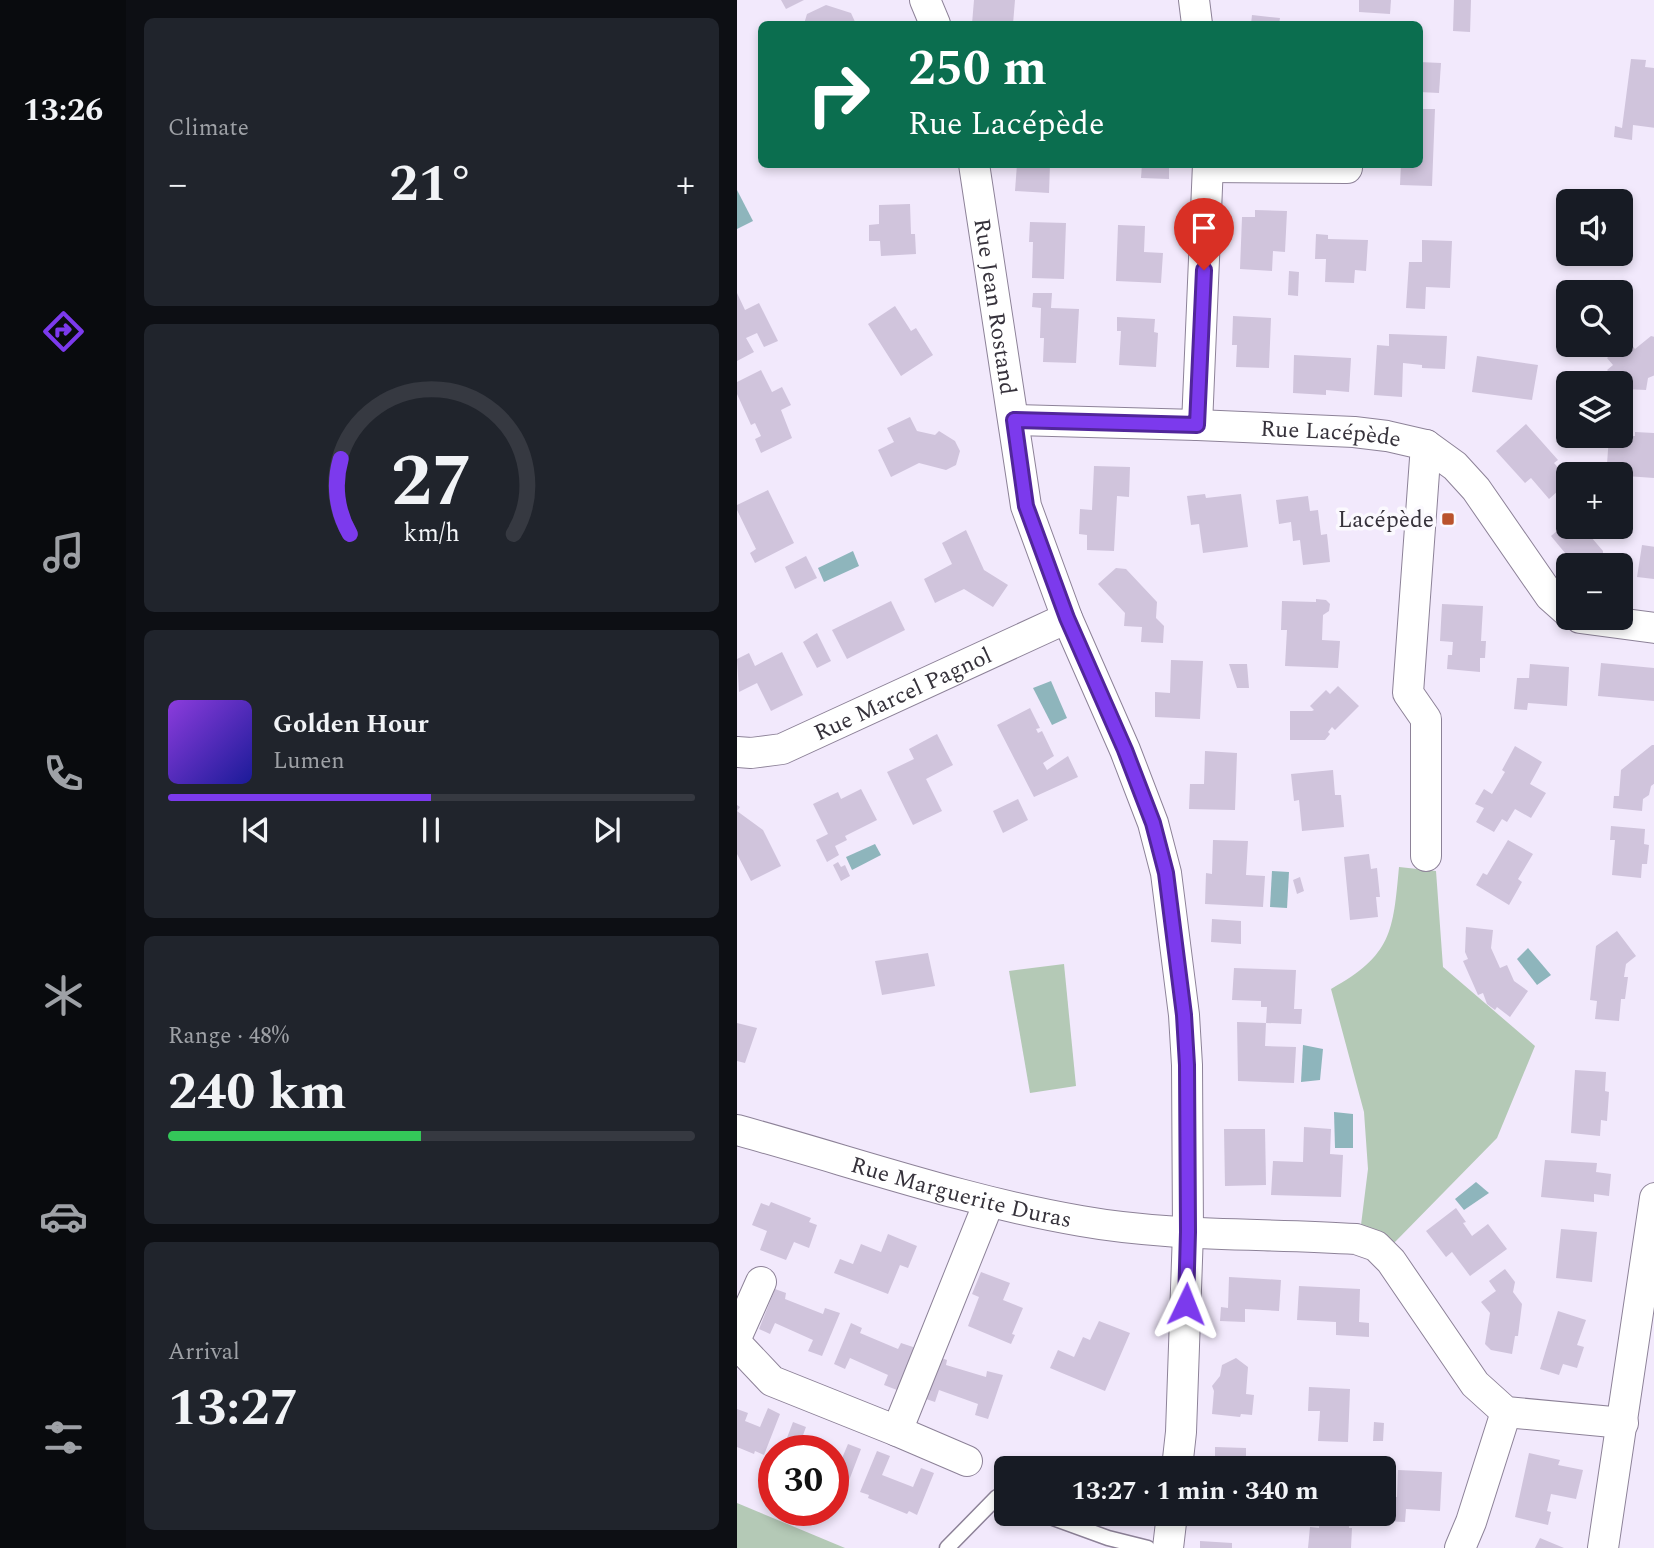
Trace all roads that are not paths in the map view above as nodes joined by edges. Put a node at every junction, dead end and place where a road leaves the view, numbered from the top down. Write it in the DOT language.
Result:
graph roads {
  1 [pos="925,0"];
  2 [pos="1194,0"];
  3 [pos="934,21"];
  4 [pos="1197,21"];
  5 [pos="975,168"];
  6 [pos="1208,168"];
  7 [pos="1014,420"];
  8 [pos="1197,425"];
  9 [pos="1426,445"];
  10 [pos="1556,601"];
  11 [pos="1067,618"];
  12 [pos="1633,625"];
  13 [pos="1654,628"];
  14 [pos="737,752"];
  15 [pos="1426,856"];
  16 [pos="737,1130"];
  17 [pos="1654,1198"];
  18 [pos="989,1202"];
  19 [pos="1188,1232"];
  20 [pos="761,1282"];
  21 [pos="737,1336"];
  22 [pos="737,1344"];
  23 [pos="1506,1412"];
  24 [pos="1623,1423"];
  25 [pos="897,1432"];
  26 [pos="1178,1456"];
  27 [pos="967,1461"];
  28 [pos="994,1500"];
  29 [pos="1075,1526"];
  30 [pos="1171,1526"];
  31 [pos="947,1548"];
  32 [pos="1148,1548"];
  33 [pos="1168,1548"];
  34 [pos="1460,1548"];
  35 [pos="1603,1548"];
  1 -- 3 [label="street"];
  2 -- 4 [label="street"];
  5 -- 7 [label="street, Rue Jean Rostand"];
  6 -- 8 [label="street"];
  7 -- 8 [label="street, Rue Lacépède"];
  7 -- 11 [label="street, Rue Jean Rostand"];
  8 -- 9 [label="street, Rue Lacépède"];
  9 -- 10 [label="street, Rue Lacépède"];
  9 -- 15 [label="street"];
  11 -- 14 [label="street, Rue Marcel Pagnol"];
  11 -- 19 [label="street, Rue Jean Rostand"];
  12 -- 13 [label="street"];
  16 -- 18 [label="street, Rue Marguerite Duras"];
  17 -- 24 [label="street"];
  18 -- 19 [label="street, Rue Marguerite Duras"];
  18 -- 25 [label="street"];
  19 -- 23 [label="street, Rue Marguerite Duras"];
  19 -- 26 [label="street, Rue Jean Rostand"];
  20 -- 21 [label="street"];
  22 -- 25 [label="street"];
  23 -- 24 [label="street"];
  23 -- 34 [label="street"];
  24 -- 35 [label="street"];
  25 -- 27 [label="street"];
  28 -- 31 [label="lane"];
  29 -- 32 [label="lane"];
  30 -- 33 [label="street"];
}
